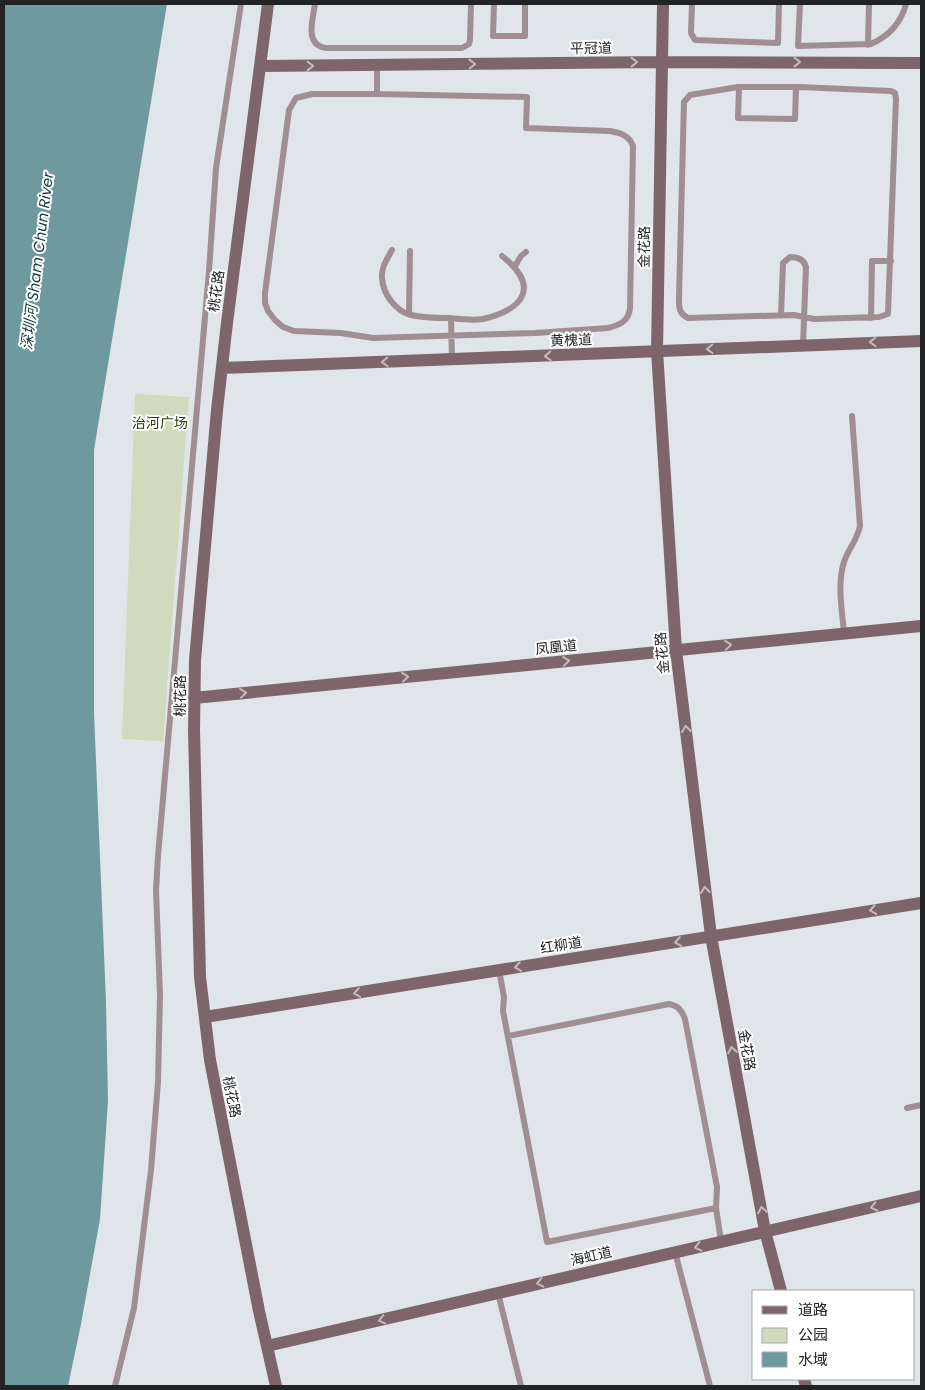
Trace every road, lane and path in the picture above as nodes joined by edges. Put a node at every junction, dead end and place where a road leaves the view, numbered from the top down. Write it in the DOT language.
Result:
graph roads {
  1 [pos="241,4"];
  2 [pos="268,4"];
  3 [pos="315,4"];
  4 [pos="471,4"];
  5 [pos="494,4"];
  6 [pos="525,4"];
  7 [pos="663,4"];
  8 [pos="692,4"];
  9 [pos="779,4"];
  10 [pos="800,4"];
  11 [pos="868,4"];
  12 [pos="906,4"];
  13 [pos="868,45"];
  14 [pos="661,62"];
  15 [pos="921,63"];
  16 [pos="261,66"];
  17 [pos="378,66"];
  18 [pos="796,87"];
  19 [pos="739,88"];
  20 [pos="377,94"];
  21 [pos="392,250"];
  22 [pos="410,251"];
  23 [pos="526,252"];
  24 [pos="502,256"];
  25 [pos="891,260"];
  26 [pos="515,266"];
  27 [pos="409,314"];
  28 [pos="781,316"];
  29 [pos="451,318"];
  30 [pos="804,318"];
  31 [pos="871,318"];
  32 [pos="452,335"];
  33 [pos="921,341"];
  34 [pos="803,345"];
  35 [pos="657,352"];
  36 [pos="452,359"];
  37 [pos="222,368"];
  38 [pos="852,416"];
  39 [pos="921,626"];
  40 [pos="844,633"];
  41 [pos="676,650"];
  42 [pos="194,698"];
  43 [pos="921,902"];
  44 [pos="711,936"];
  45 [pos="499,970"];
  46 [pos="205,1017"];
  47 [pos="508,1036"];
  48 [pos="921,1105"];
  49 [pos="907,1108"];
  50 [pos="921,1196"];
  51 [pos="716,1208"];
  52 [pos="766,1231"];
  53 [pos="721,1241"];
  54 [pos="675,1252"];
  55 [pos="781,1290"];
  56 [pos="498,1293"];
  57 [pos="267,1346"];
  58 [pos="115,1386"];
  59 [pos="276,1386"];
  60 [pos="521,1386"];
  61 [pos="710,1386"];
  1 -- 58 [label="lane"];
  2 -- 16 [label="street, 桃花路"];
  3 -- 4 [label="lane"];
  5 -- 6 [label="lane"];
  7 -- 14 [label="street, 金花路"];
  8 -- 9 [label="lane"];
  10 -- 13 [label="lane"];
  11 -- 13 [label="lane"];
  12 -- 13 [label="lane"];
  14 -- 15 [label="street, 平冠道, one-way"];
  17 -- 14 [label="street, 平冠道, one-way"];
  14 -- 35 [label="street, 金花路"];
  16 -- 17 [label="street, 平冠道, one-way"];
  16 -- 37 [label="street, 桃花路"];
  17 -- 20 [label="lane"];
  18 -- 19 [label="lane"];
  18 -- 19 [label="lane"];
  18 -- 25 [label="lane"];
  19 -- 28 [label="lane"];
  20 -- 32 [label="lane"];
  20 -- 32 [label="lane"];
  21 -- 27 [label="lane"];
  22 -- 27 [label="lane"];
  23 -- 26 [label="lane"];
  24 -- 26 [label="lane"];
  25 -- 31 [label="lane"];
  25 -- 31 [label="lane"];
  26 -- 29 [label="lane"];
  27 -- 29 [label="lane"];
  28 -- 30 [label="lane"];
  28 -- 30 [label="lane"];
  29 -- 32 [label="lane"];
  30 -- 31 [label="lane"];
  30 -- 34 [label="lane"];
  32 -- 36 [label="lane"];
  33 -- 34 [label="street, 黄槐道, one-way"];
  34 -- 35 [label="street, 黄槐道, one-way"];
  35 -- 36 [label="street, 黄槐道, one-way"];
  35 -- 41 [label="street, 金花路"];
  36 -- 37 [label="street, 黄槐道, one-way"];
  37 -- 42 [label="street, 桃花路"];
  38 -- 40 [label="lane"];
  39 -- 40 [label="street, 凤凰道"];
  41 -- 40 [label="street, 凤凰道, one-way"];
  42 -- 41 [label="street, 凤凰道, one-way"];
  44 -- 41 [label="street, 金花路, one-way"];
  42 -- 46 [label="street, 桃花路"];
  43 -- 44 [label="street, 红柳道, one-way"];
  44 -- 45 [label="street, 红柳道, one-way"];
  52 -- 44 [label="street, 金花路, one-way"];
  45 -- 46 [label="street, 红柳道, one-way"];
  45 -- 47 [label="lane"];
  46 -- 57 [label="street, 桃花路"];
  47 -- 51 [label="lane"];
  47 -- 51 [label="lane"];
  48 -- 49 [label="lane"];
  50 -- 52 [label="street, 海虹道, one-way"];
  51 -- 53 [label="lane"];
  52 -- 53 [label="street, 海虹道"];
  52 -- 55 [label="street, 金花路"];
  53 -- 54 [label="street, 海虹道, one-way"];
  54 -- 56 [label="street, 海虹道, one-way"];
  54 -- 61 [label="lane"];
  56 -- 57 [label="street, 海虹道, one-way"];
  56 -- 60 [label="lane"];
  57 -- 59 [label="street, 桃花路"];
}
